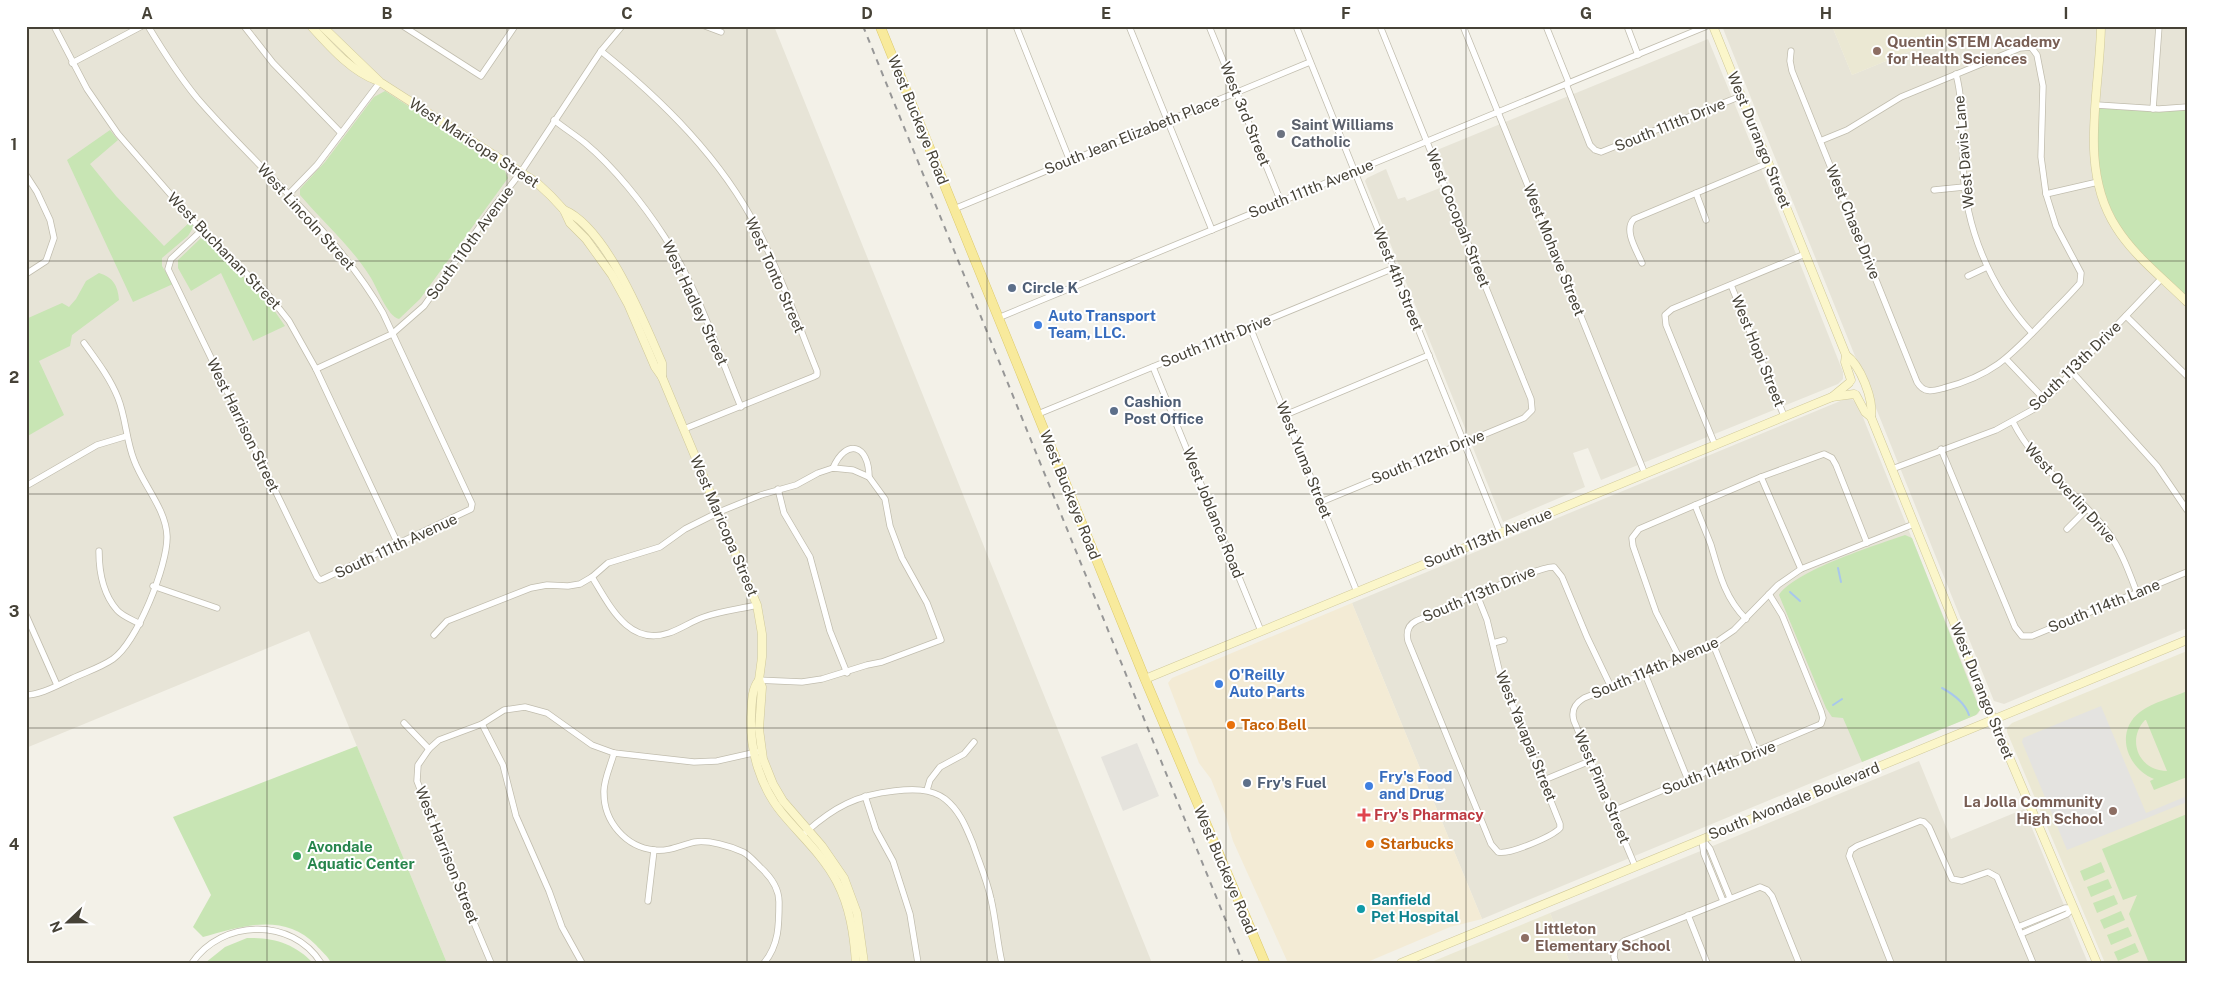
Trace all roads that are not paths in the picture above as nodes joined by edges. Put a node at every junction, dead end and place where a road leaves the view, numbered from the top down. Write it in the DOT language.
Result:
graph roads {
  1 [pos="54,26"];
  2 [pos="142,26"];
  3 [pos="148,26"];
  4 [pos="244,26"];
  5 [pos="311,26"];
  6 [pos="322,26"];
  7 [pos="403,26"];
  8 [pos="514,26"];
  9 [pos="622,26"];
  10 [pos="705,26"];
  11 [pos="880,26"];
  12 [pos="1016,26"];
  13 [pos="1130,26"];
  14 [pos="1209,26"];
  15 [pos="1296,26"];
  16 [pos="1380,26"];
  17 [pos="1463,26"];
  18 [pos="1546,26"];
  19 [pos="1627,26"];
  20 [pos="1708,26"];
  21 [pos="1713,26"];
  22 [pos="2101,26"];
  23 [pos="2159,26"];
  24 [pos="721,32"];
  25 [pos="601,51"];
  26 [pos="1791,51"];
  27 [pos="1638,54"];
  28 [pos="1310,62"];
  29 [pos="72,64"];
  30 [pos="1956,74"];
  31 [pos="380,82"];
  32 [pos="1567,84"];
  33 [pos="1236,93"];
  34 [pos="1741,96"];
  35 [pos="2097,105"];
  36 [pos="2187,107"];
  37 [pos="2154,109"];
  38 [pos="1498,112"];
  39 [pos="554,120"];
  40 [pos="1168,121"];
  41 [pos="341,133"];
  42 [pos="1820,141"];
  43 [pos="1427,142"];
  44 [pos="1070,161"];
  45 [pos="1768,163"];
  46 [pos="1355,171"];
  47 [pos="521,172"];
  48 [pos="26,175"];
  49 [pos="2098,182"];
  50 [pos="1964,187"];
  51 [pos="1934,190"];
  52 [pos="1696,194"];
  53 [pos="2046,194"];
  54 [pos="288,195"];
  55 [pos="1281,202"];
  56 [pos="954,209"];
  57 [pos="1706,220"];
  58 [pos="202,230"];
  59 [pos="1212,230"];
  60 [pos="1805,254"];
  61 [pos="1642,263"];
  62 [pos="1987,267"];
  63 [pos="1394,268"];
  64 [pos="26,274"];
  65 [pos="1968,276"];
  66 [pos="2162,278"];
  67 [pos="1731,285"];
  68 [pos="2187,302"];
  69 [pos="2126,316"];
  70 [pos="998,318"];
  71 [pos="1250,328"];
  72 [pos="2032,333"];
  73 [pos="392,334"];
  74 [pos="84,343"];
  75 [pos="1429,355"];
  76 [pos="1846,355"];
  77 [pos="2006,359"];
  78 [pos="1153,367"];
  79 [pos="316,369"];
  80 [pos="2072,372"];
  81 [pos="2187,376"];
  82 [pos="1863,379"];
  83 [pos="1850,382"];
  84 [pos="1867,387"];
  85 [pos="1832,397"];
  86 [pos="1862,399"];
  87 [pos="2045,400"];
  88 [pos="741,407"];
  89 [pos="1532,410"];
  90 [pos="1038,414"];
  91 [pos="1286,415"];
  92 [pos="1784,416"];
  93 [pos="2013,422"];
  94 [pos="684,430"];
  95 [pos="127,436"];
  96 [pos="1464,442"];
  97 [pos="1715,445"];
  98 [pos="1941,449"];
  99 [pos="834,468"];
  100 [pos="1892,469"];
  101 [pos="1645,474"];
  102 [pos="869,477"];
  103 [pos="1761,477"];
  104 [pos="26,486"];
  105 [pos="778,489"];
  106 [pos="1321,502"];
  107 [pos="1694,505"];
  108 [pos="471,509"];
  109 [pos="2087,509"];
  110 [pos="2187,510"];
  111 [pos="719,512"];
  112 [pos="1914,524"];
  113 [pos="2067,529"];
  114 [pos="1500,532"];
  115 [pos="1867,543"];
  116 [pos="398,544"];
  117 [pos="99,550"];
  118 [pos="1801,569"];
  119 [pos="2187,572"];
  120 [pos="592,577"];
  121 [pos="320,580"];
  122 [pos="154,586"];
  123 [pos="1357,592"];
  124 [pos="2137,593"];
  125 [pos="1769,594"];
  126 [pos="1477,595"];
  127 [pos="757,605"];
  128 [pos="217,608"];
  129 [pos="26,615"];
  130 [pos="1746,619"];
  131 [pos="140,624"];
  132 [pos="1261,631"];
  133 [pos="434,636"];
  134 [pos="1504,640"];
  135 [pos="2187,640"];
  136 [pos="1492,643"];
  137 [pos="1713,644"];
  138 [pos="1680,659"];
  139 [pos="847,673"];
  140 [pos="1645,674"];
  141 [pos="1145,679"];
  142 [pos="759,680"];
  143 [pos="57,685"];
  144 [pos="1611,687"];
  145 [pos="26,695"];
  146 [pos="1574,707"];
  147 [pos="1993,720"];
  148 [pos="404,723"];
  149 [pos="482,724"];
  150 [pos="974,742"];
  151 [pos="429,749"];
  152 [pos="758,752"];
  153 [pos="1757,752"];
  154 [pos="614,753"];
  155 [pos="1590,761"];
  156 [pos="1544,780"];
  157 [pos="1688,780"];
  158 [pos="927,790"];
  159 [pos="865,796"];
  160 [pos="1613,811"];
  161 [pos="1560,828"];
  162 [pos="805,833"];
  163 [pos="1702,839"];
  164 [pos="654,850"];
  165 [pos="1635,866"];
  166 [pos="1730,898"];
  167 [pos="648,900"];
  168 [pos="1723,901"];
  169 [pos="2074,908"];
  170 [pos="1688,915"];
  171 [pos="2018,928"];
  172 [pos="2021,934"];
  173 [pos="192,963"];
  174 [pos="321,963"];
  175 [pos="491,963"];
  176 [pos="582,963"];
  177 [pos="764,963"];
  178 [pos="856,963"];
  179 [pos="864,963"];
  180 [pos="918,963"];
  181 [pos="1002,963"];
  182 [pos="1265,963"];
  183 [pos="1401,963"];
  184 [pos="1616,963"];
  185 [pos="1707,963"];
  186 [pos="1799,963"];
  187 [pos="1891,963"];
  188 [pos="2034,963"];
  189 [pos="2097,963"];
  1 -- 29 [label="street, West Buchanan Street"];
  2 -- 29 [label="street"];
  3 -- 54 [label="street, West Lincoln Street"];
  4 -- 41 [label="street"];
  5 -- 31 [label="street, West Maricopa Street"];
  6 -- 31 [label="street, West Maricopa Street"];
  7 -- 8 [label="street"];
  9 -- 25 [label="street, South 110th Avenue"];
  10 -- 24 [label="street"];
  11 -- 56 [label="main road, West Buckeye Road"];
  12 -- 44 [label="street"];
  13 -- 40 [label="street"];
  14 -- 33 [label="street, West 3rd Street"];
  15 -- 28 [label="street, West 4th Street"];
  16 -- 43 [label="street, West Cocopah Street"];
  17 -- 38 [label="street, West Mohave Street"];
  18 -- 32 [label="street"];
  19 -- 27 [label="street"];
  20 -- 27 [label="street, South 111th Avenue"];
  21 -- 34 [label="street, West Durango Street"];
  22 -- 35 [label="street"];
  23 -- 37 [label="street"];
  25 -- 39 [label="street, South 110th Avenue"];
  25 -- 88 [label="street, West Tonto Street"];
  26 -- 42 [label="street, West Chase Drive"];
  27 -- 32 [label="street, South 111th Avenue"];
  28 -- 33 [label="street, South Jean Elizabeth Place"];
  28 -- 46 [label="street, West 4th Street"];
  29 -- 58 [label="street, West Buchanan Street"];
  30 -- 42 [label="street"];
  30 -- 50 [label="street, West Davis Lane"];
  30 -- 53 [label="street"];
  31 -- 41 [label="street"];
  31 -- 47 [label="street, West Maricopa Street"];
  32 -- 34 [label="street, South 111th Drive"];
  32 -- 38 [label="street, South 111th Avenue"];
  33 -- 40 [label="street, South Jean Elizabeth Place"];
  33 -- 55 [label="street, West 3rd Street"];
  34 -- 45 [label="street, West Durango Street"];
  35 -- 37 [label="street"];
  35 -- 49 [label="street"];
  36 -- 37 [label="street"];
  38 -- 43 [label="street, South 111th Avenue"];
  38 -- 101 [label="street, West Mohave Street"];
  39 -- 47 [label="street, South 110th Avenue"];
  39 -- 88 [label="street, West Hadley Street"];
  40 -- 44 [label="street, South Jean Elizabeth Place"];
  40 -- 59 [label="street"];
  41 -- 54 [label="street"];
  42 -- 77 [label="street, West Chase Drive"];
  43 -- 46 [label="street, South 111th Avenue"];
  43 -- 89 [label="street, West Cocopah Street"];
  44 -- 56 [label="street, South Jean Elizabeth Place"];
  45 -- 52 [label="street"];
  45 -- 60 [label="street, West Durango Street"];
  46 -- 55 [label="street, South 111th Avenue"];
  46 -- 63 [label="street, West 4th Street"];
  47 -- 73 [label="street, South 110th Avenue"];
  47 -- 94 [label="street, West Maricopa Street"];
  48 -- 64 [label="street"];
  49 -- 53 [label="street"];
  49 -- 66 [label="street"];
  50 -- 51 [label="street"];
  50 -- 62 [label="street, West Davis Lane"];
  52 -- 57 [label="street"];
  52 -- 61 [label="street"];
  53 -- 72 [label="street"];
  54 -- 73 [label="street, West Lincoln Street"];
  55 -- 59 [label="street, South 111th Avenue"];
  56 -- 70 [label="main road, West Buckeye Road"];
  58 -- 79 [label="street, West Buchanan Street"];
  58 -- 121 [label="street, West Harrison Street"];
  59 -- 70 [label="street, South 111th Avenue"];
  60 -- 67 [label="street"];
  60 -- 76 [label="street, West Durango Street"];
  62 -- 65 [label="street"];
  62 -- 72 [label="street, West Davis Lane"];
  63 -- 71 [label="street, South 111th Drive"];
  63 -- 75 [label="street, West 4th Street"];
  66 -- 68 [label="street"];
  66 -- 69 [label="street, South 113th Drive"];
  67 -- 92 [label="street, West Hopi Street"];
  67 -- 97 [label="street"];
  69 -- 80 [label="street, South 113th Drive"];
  69 -- 81 [label="street"];
  70 -- 90 [label="main road, West Buckeye Road"];
  71 -- 78 [label="street, South 111th Drive"];
  71 -- 91 [label="street, West Yuma Street"];
  72 -- 77 [label="street"];
  73 -- 79 [label="street, South 110th Avenue"];
  73 -- 108 [label="street, West Lincoln Street"];
  74 -- 95 [label="street"];
  75 -- 91 [label="street"];
  75 -- 96 [label="street, West 4th Street"];
  76 -- 82 [label="street"];
  76 -- 83 [label="street"];
  77 -- 87 [label="street"];
  78 -- 90 [label="street, South 111th Drive"];
  78 -- 132 [label="street, West Joblanca Road"];
  79 -- 116 [label="street, West Buchanan Street"];
  80 -- 87 [label="street, South 113th Drive"];
  80 -- 110 [label="street"];
  82 -- 83 [label="street"];
  82 -- 84 [label="street"];
  83 -- 85 [label="street, South 113th Avenue"];
  83 -- 86 [label="street"];
  84 -- 86 [label="street, West Durango Street"];
  84 -- 86 [label="street"];
  85 -- 86 [label="street, South 113th Avenue"];
  85 -- 92 [label="street, South 113th Avenue"];
  86 -- 100 [label="street, West Durango Street"];
  87 -- 93 [label="street, South 113th Drive"];
  88 -- 94 [label="street"];
  89 -- 96 [label="street, South 112th Drive"];
  90 -- 141 [label="main road, West Buckeye Road"];
  91 -- 106 [label="street, West Yuma Street"];
  92 -- 97 [label="street, South 113th Avenue"];
  93 -- 98 [label="street, South 113th Drive"];
  93 -- 109 [label="street, West Overlin Drive"];
  94 -- 111 [label="street, West Maricopa Street"];
  95 -- 104 [label="street"];
  95 -- 122 [label="street"];
  96 -- 106 [label="street, South 112th Drive"];
  96 -- 114 [label="street, West 4th Street"];
  97 -- 101 [label="street, South 113th Avenue"];
  98 -- 100 [label="street, South 113th Drive"];
  98 -- 124 [label="street, South 114th Lane"];
  99 -- 102 [label="street"];
  99 -- 102 [label="street"];
  99 -- 105 [label="street"];
  100 -- 112 [label="street, West Durango Street"];
  101 -- 114 [label="street, South 113th Avenue"];
  102 -- 139 [label="street"];
  103 -- 107 [label="street"];
  103 -- 115 [label="street"];
  103 -- 118 [label="street"];
  105 -- 111 [label="street"];
  105 -- 139 [label="street"];
  106 -- 123 [label="street, West Yuma Street"];
  107 -- 130 [label="street"];
  107 -- 138 [label="street"];
  108 -- 116 [label="street, South 111th Avenue"];
  109 -- 113 [label="street"];
  109 -- 124 [label="street, West Overlin Drive"];
  111 -- 120 [label="street"];
  111 -- 127 [label="street, West Maricopa Street"];
  112 -- 115 [label="street, South 114th Avenue"];
  112 -- 147 [label="street, West Durango Street"];
  114 -- 123 [label="street, South 113th Avenue"];
  115 -- 118 [label="street, South 114th Avenue"];
  116 -- 121 [label="street, South 111th Avenue"];
  117 -- 131 [label="street"];
  118 -- 125 [label="street, South 114th Avenue"];
  119 -- 124 [label="street, South 114th Lane"];
  120 -- 127 [label="street"];
  120 -- 133 [label="street"];
  122 -- 128 [label="street"];
  122 -- 131 [label="street"];
  123 -- 132 [label="street, South 113th Avenue"];
  125 -- 130 [label="street, South 114th Avenue"];
  125 -- 153 [label="street, South 114th Drive"];
  126 -- 136 [label="street, West Yavapai Street"];
  126 -- 144 [label="street, South 113th Drive"];
  126 -- 161 [label="street, South 113th Drive"];
  127 -- 142 [label="street, West Maricopa Street"];
  129 -- 143 [label="street"];
  130 -- 137 [label="street, South 114th Avenue"];
  131 -- 143 [label="street"];
  132 -- 141 [label="street, South 113th Avenue"];
  134 -- 136 [label="street"];
  135 -- 147 [label="street, South Avondale Boulevard"];
  136 -- 156 [label="street, West Yavapai Street"];
  137 -- 138 [label="street, South 114th Avenue"];
  137 -- 153 [label="street"];
  138 -- 140 [label="street, South 114th Avenue"];
  139 -- 142 [label="street"];
  140 -- 144 [label="street, South 114th Avenue"];
  140 -- 157 [label="street"];
  141 -- 182 [label="main road, West Buckeye Road"];
  142 -- 152 [label="street, West Maricopa Street"];
  143 -- 145 [label="street"];
  144 -- 146 [label="street, South 114th Avenue"];
  146 -- 155 [label="street, West Pima Street"];
  147 -- 163 [label="street, South Avondale Boulevard"];
  147 -- 169 [label="street, West Durango Street"];
  148 -- 151 [label="street"];
  149 -- 151 [label="street"];
  149 -- 154 [label="street"];
  149 -- 176 [label="street"];
  150 -- 158 [label="street"];
  151 -- 175 [label="street, West Harrison Street"];
  152 -- 154 [label="street"];
  152 -- 162 [label="street, West Maricopa Street"];
  153 -- 157 [label="street, South 114th Drive"];
  154 -- 164 [label="street"];
  155 -- 156 [label="street"];
  155 -- 160 [label="street, West Pima Street"];
  156 -- 161 [label="street, West Yavapai Street"];
  157 -- 160 [label="street, South 114th Drive"];
  158 -- 159 [label="street"];
  158 -- 181 [label="street"];
  159 -- 162 [label="street"];
  159 -- 180 [label="street"];
  160 -- 165 [label="street, West Pima Street"];
  162 -- 178 [label="street, West Maricopa Street"];
  162 -- 179 [label="street, West Maricopa Street"];
  163 -- 165 [label="street, South Avondale Boulevard"];
  163 -- 166 [label="street"];
  163 -- 168 [label="street"];
  164 -- 167 [label="street"];
  164 -- 177 [label="street"];
  165 -- 183 [label="street, South Avondale Boulevard"];
  166 -- 168 [label="street"];
  166 -- 186 [label="street"];
  168 -- 170 [label="street"];
  169 -- 171 [label="street"];
  169 -- 172 [label="street"];
  169 -- 189 [label="street, West Durango Street"];
  170 -- 184 [label="street"];
  170 -- 185 [label="street"];
  171 -- 172 [label="street"];
  171 -- 187 [label="street"];
  172 -- 188 [label="street"];
  173 -- 174 [label="street"];
}
